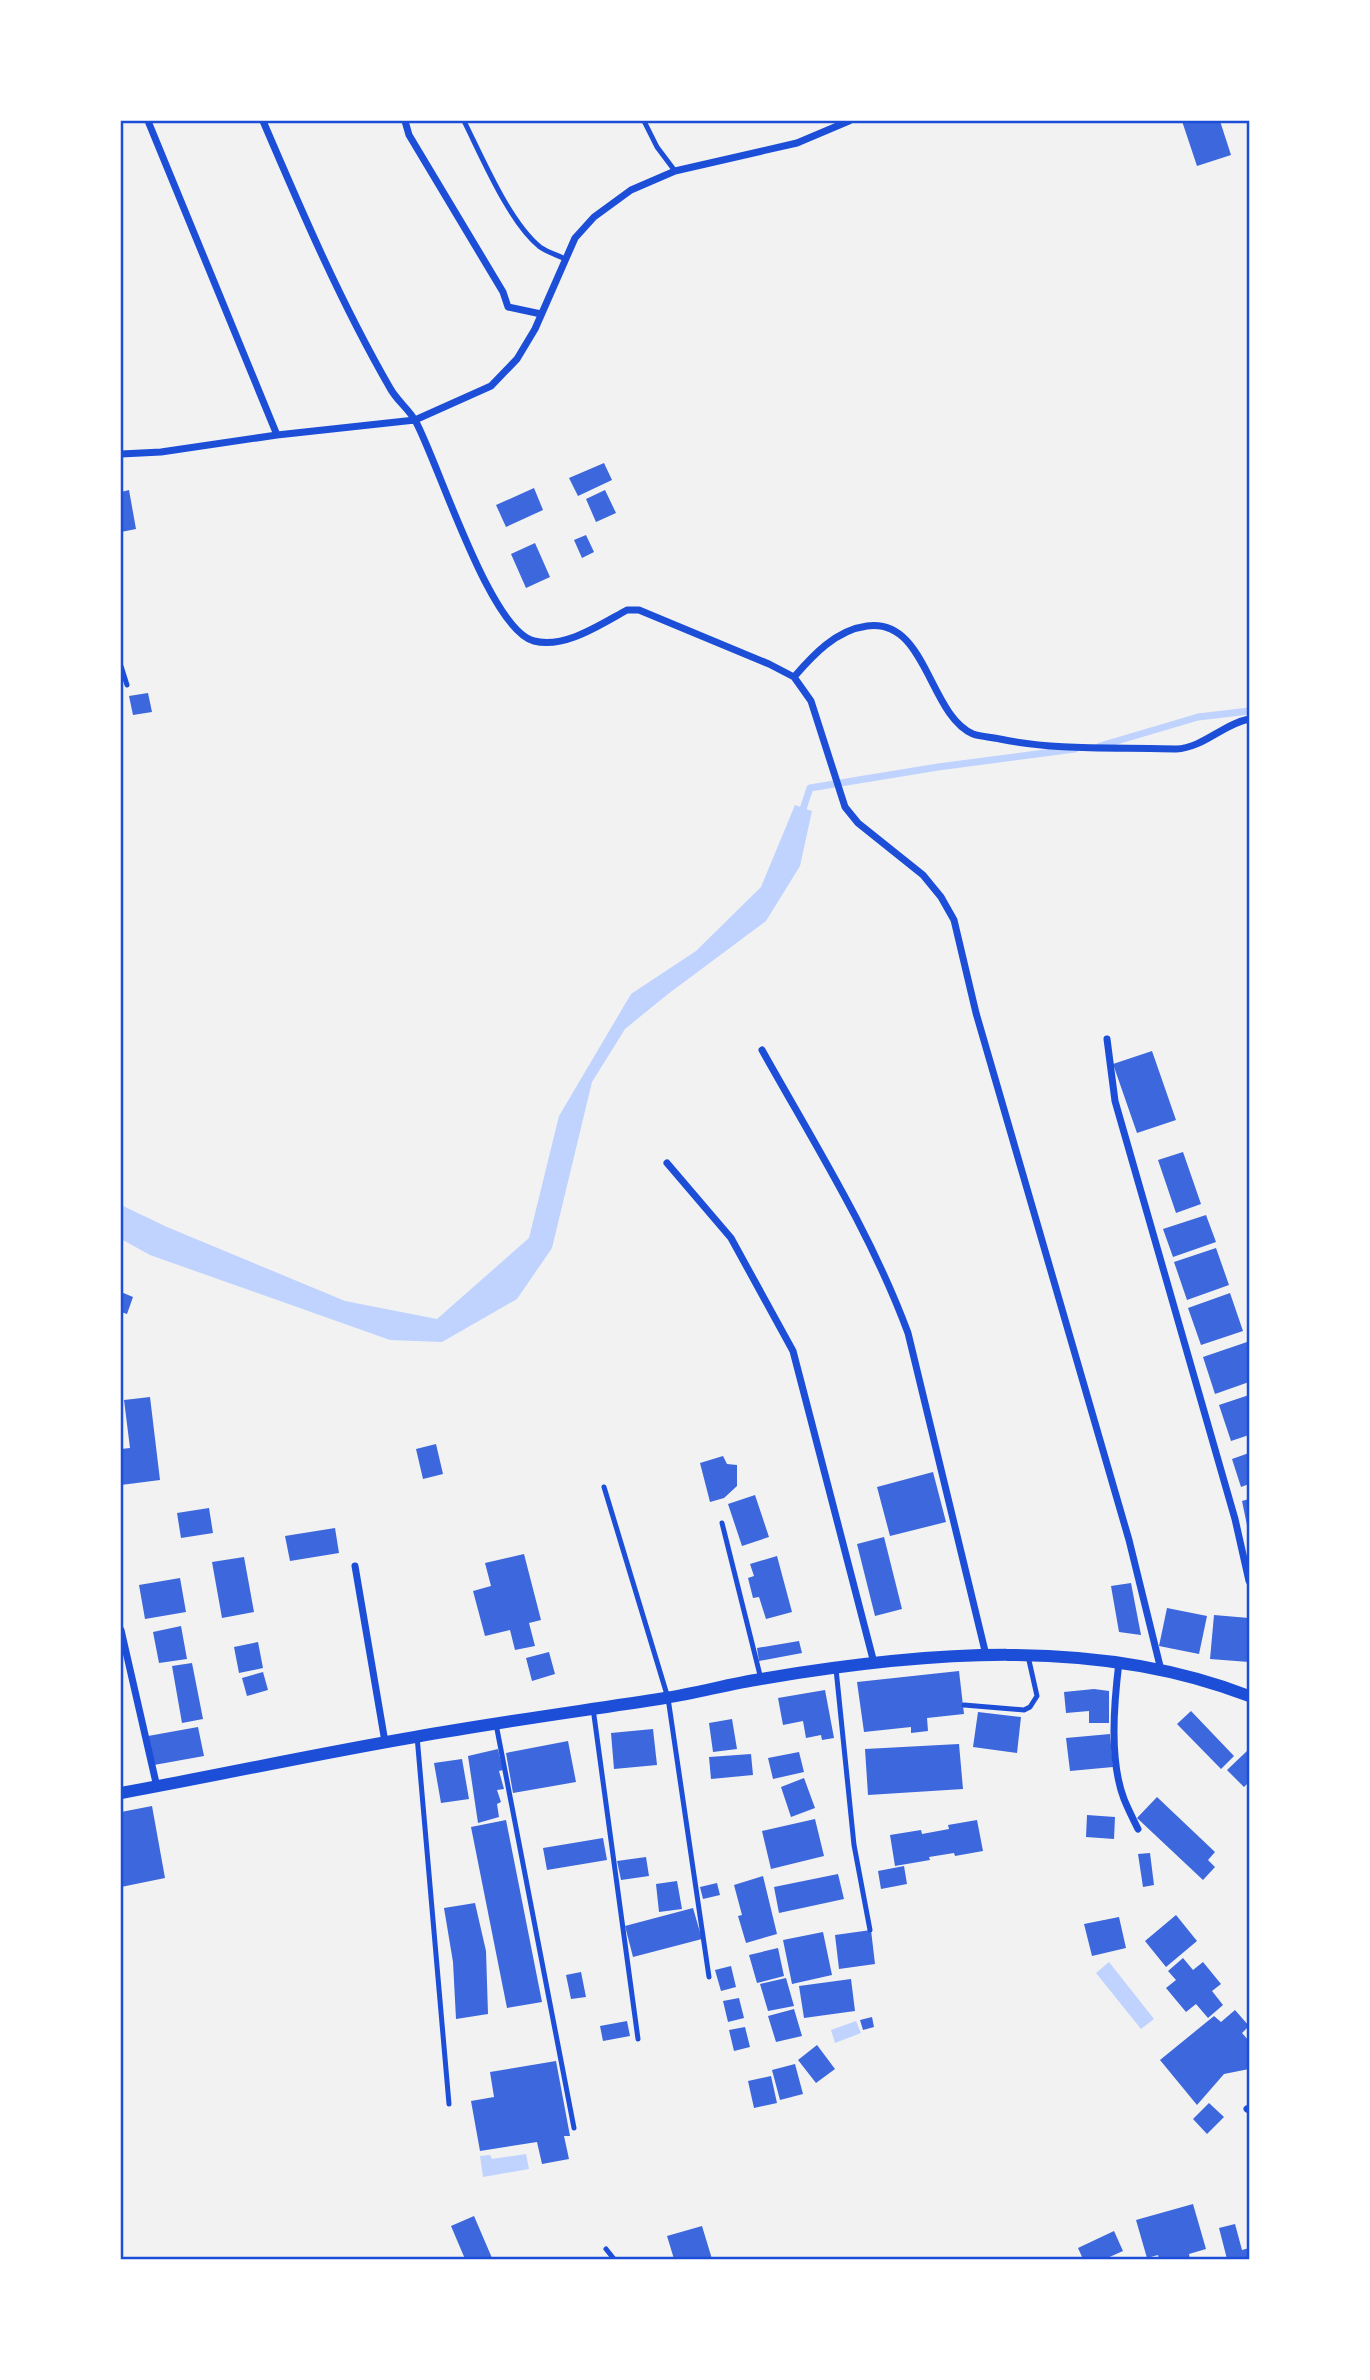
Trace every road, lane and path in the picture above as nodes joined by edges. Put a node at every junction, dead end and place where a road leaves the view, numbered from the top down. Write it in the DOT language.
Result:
graph roads {
  1 [pos="148,121"];
  2 [pos="263,121"];
  3 [pos="405,121"];
  4 [pos="464,121"];
  5 [pos="644,121"];
  6 [pos="849,121"];
  7 [pos="675,171"];
  8 [pos="565,259"];
  9 [pos="541,314"];
  10 [pos="415,420"];
  11 [pos="277,435"];
  12 [pos="121,454"];
  13 [pos="121,666"];
  14 [pos="794,677"];
  15 [pos="127,685"];
  16 [pos="1249,719"];
  17 [pos="1107,1039"];
  18 [pos="762,1050"];
  19 [pos="667,1163"];
  20 [pos="604,1488"];
  21 [pos="722,1523"];
  22 [pos="355,1566"];
  23 [pos="1249,1581"];
  24 [pos="121,1630"];
  25 [pos="986,1655"];
  26 [pos="1028,1656"];
  27 [pos="1119,1661"];
  28 [pos="874,1663"];
  29 [pos="836,1669"];
  30 [pos="1160,1670"];
  31 [pos="761,1679"];
  32 [pos="1249,1696"];
  33 [pos="668,1698"];
  34 [pos="964,1704"];
  35 [pos="593,1708"];
  36 [pos="496,1724"];
  37 [pos="417,1736"];
  38 [pos="385,1742"];
  39 [pos="157,1787"];
  40 [pos="121,1793"];
  41 [pos="1138,1829"];
  42 [pos="870,1930"];
  43 [pos="709,1977"];
  44 [pos="638,2039"];
  45 [pos="449,2104"];
  46 [pos="574,2128"];
  47 [pos="606,2249"];
  48 [pos="614,2259"];
  1 -- 11 [label="street"];
  2 -- 10 [label="street"];
  3 -- 9 [label="street"];
  4 -- 8 [label="lane"];
  5 -- 7 [label="lane"];
  6 -- 7 [label="street"];
  7 -- 8 [label="street"];
  8 -- 9 [label="street"];
  9 -- 10 [label="street"];
  10 -- 11 [label="street"];
  10 -- 14 [label="street"];
  11 -- 12 [label="street"];
  13 -- 15 [label="lane"];
  14 -- 16 [label="street"];
  14 -- 30 [label="street"];
  17 -- 23 [label="street"];
  18 -- 25 [label="street"];
  19 -- 28 [label="street"];
  20 -- 33 [label="lane"];
  21 -- 31 [label="lane"];
  22 -- 38 [label="street"];
  24 -- 39 [label="street"];
  25 -- 26 [label="street"];
  25 -- 28 [label="street"];
  26 -- 27 [label="street"];
  26 -- 34 [label="lane"];
  27 -- 30 [label="street"];
  27 -- 41 [label="street"];
  28 -- 29 [label="street"];
  29 -- 31 [label="street"];
  29 -- 42 [label="lane"];
  30 -- 32 [label="street"];
  31 -- 33 [label="street"];
  33 -- 35 [label="street"];
  33 -- 43 [label="lane"];
  35 -- 36 [label="street"];
  35 -- 44 [label="lane"];
  36 -- 37 [label="street"];
  36 -- 46 [label="lane"];
  37 -- 38 [label="street"];
  37 -- 45 [label="lane"];
  38 -- 39 [label="street"];
  39 -- 40 [label="street"];
  47 -- 48 [label="lane"];
}
